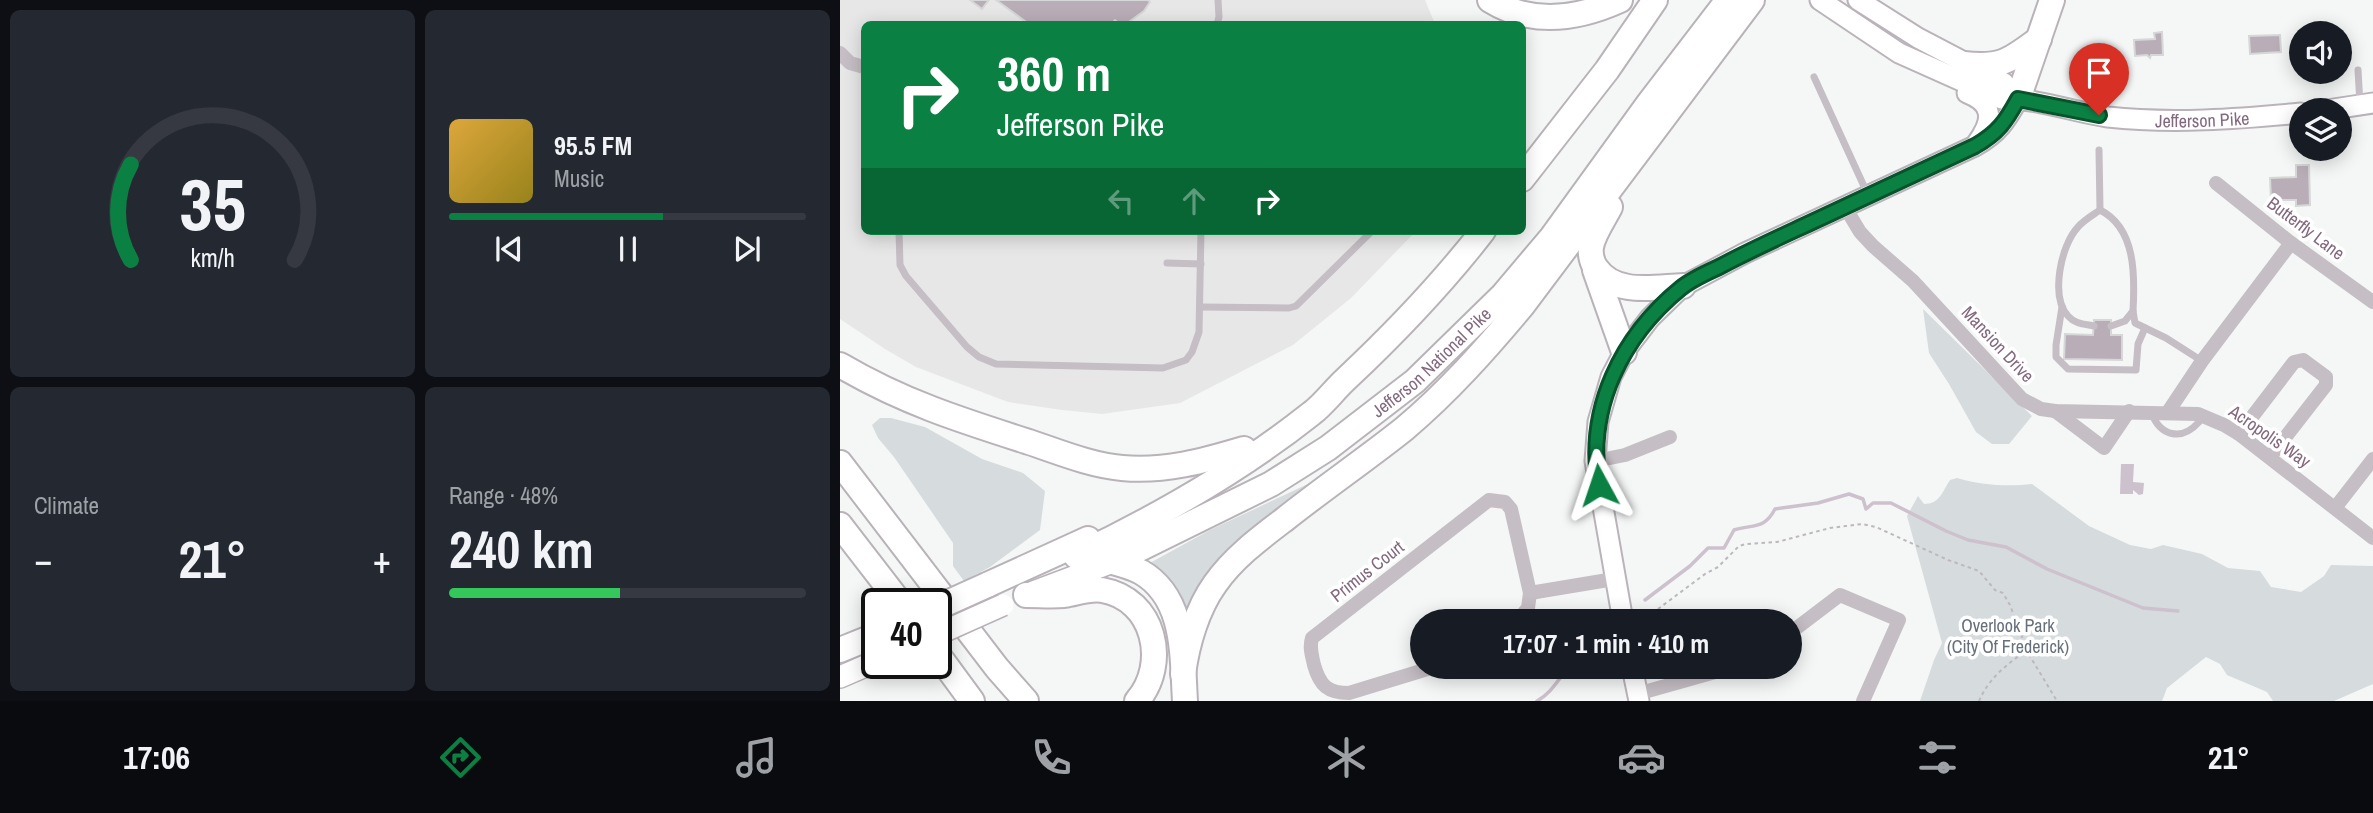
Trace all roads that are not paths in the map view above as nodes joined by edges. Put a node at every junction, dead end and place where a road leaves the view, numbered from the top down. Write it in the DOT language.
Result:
graph roads {
  1 [pos="1218,0"];
  2 [pos="1490,0"];
  3 [pos="1620,0"];
  4 [pos="1655,0"];
  5 [pos="1728,0"];
  6 [pos="1752,0"];
  7 [pos="1820,0"];
  8 [pos="1858,0"];
  9 [pos="2052,0"];
  10 [pos="1218,21"];
  11 [pos="2039,39"];
  12 [pos="1899,52"];
  13 [pos="840,53"];
  14 [pos="1964,64"];
  15 [pos="861,66"];
  16 [pos="2358,70"];
  17 [pos="1814,76"];
  18 [pos="2018,99"];
  19 [pos="2367,104"];
  20 [pos="2289,114"];
  21 [pos="1642,145"];
  22 [pos="1975,146"];
  23 [pos="2099,150"];
  24 [pos="1526,174"];
  25 [pos="2216,183"];
  26 [pos="1868,196"];
  27 [pos="1845,207"];
  28 [pos="2100,210"];
  29 [pos="899,235"];
  30 [pos="1201,235"];
  31 [pos="1368,235"];
  32 [pos="1480,235"];
  33 [pos="2291,243"];
  34 [pos="1167,263"];
  35 [pos="1200,264"];
  36 [pos="1593,264"];
  37 [pos="1683,286"];
  38 [pos="2373,302"];
  39 [pos="2062,306"];
  40 [pos="1200,307"];
  41 [pos="2133,312"];
  42 [pos="2094,326"];
  43 [pos="2111,326"];
  44 [pos="2145,328"];
  45 [pos="1624,352"];
  46 [pos="2202,361"];
  47 [pos="840,365"];
  48 [pos="1330,394"];
  49 [pos="2055,411"];
  50 [pos="2129,411"];
  51 [pos="2151,412"];
  52 [pos="2168,412"];
  53 [pos="2198,414"];
  54 [pos="1405,428"];
  55 [pos="2239,434"];
  56 [pos="1670,437"];
  57 [pos="1244,449"];
  58 [pos="2270,457"];
  59 [pos="2373,459"];
  60 [pos="1595,461"];
  61 [pos="840,463"];
  62 [pos="2336,508"];
  63 [pos="1193,524"];
  64 [pos="840,525"];
  65 [pos="2371,531"];
  66 [pos="840,543"];
  67 [pos="1076,556"];
  68 [pos="1113,562"];
  69 [pos="883,579"];
  70 [pos="1614,579"];
  71 [pos="889,588"];
  72 [pos="1530,593"];
  73 [pos="1026,595"];
  74 [pos="952,601"];
  75 [pos="1527,609"];
  76 [pos="1626,609"];
  77 [pos="1802,624"];
  78 [pos="952,628"];
  79 [pos="861,641"];
  80 [pos="840,650"];
  81 [pos="861,668"];
  82 [pos="997,668"];
  83 [pos="952,674"];
  84 [pos="1183,674"];
  85 [pos="1410,674"];
  86 [pos="840,677"];
  87 [pos="1634,679"];
  88 [pos="1696,679"];
  89 [pos="1638,698"];
  90 [pos="972,701"];
  91 [pos="1026,701"];
  92 [pos="1036,701"];
  93 [pos="1138,701"];
  94 [pos="1185,701"];
  95 [pos="1863,701"];
  1 -- 10 [label="lane"];
  2 -- 3 [label="highway"];
  4 -- 24 [label="highway"];
  5 -- 63 [label="highway, Jefferson National Pike"];
  6 -- 21 [label="highway"];
  7 -- 12 [label="main road, Jefferson Pike"];
  8 -- 14 [label="main road, Jefferson Pike"];
  9 -- 11 [label="highway"];
  11 -- 14 [label="highway"];
  11 -- 18 [label="highway"];
  12 -- 18 [label="main road, Jefferson Pike"];
  12 -- 22 [label="main road"];
  13 -- 15 [label="street"];
  14 -- 18 [label="main road, Jefferson Pike"];
  16 -- 19 [label="lane"];
  17 -- 26 [label="lane"];
  18 -- 20 [label="main road, Jefferson Pike"];
  18 -- 22 [label="main road"];
  21 -- 36 [label="highway"];
  21 -- 54 [label="highway"];
  22 -- 26 [label="main road"];
  23 -- 28 [label="lane"];
  25 -- 33 [label="street, Butterfly Lane"];
  26 -- 27 [label="main road"];
  27 -- 37 [label="main road"];
  27 -- 49 [label="street, Mansion Drive"];
  28 -- 39 [label="lane"];
  28 -- 41 [label="lane"];
  29 -- 40 [label="lane"];
  30 -- 35 [label="lane"];
  31 -- 40 [label="lane"];
  32 -- 48 [label="highway"];
  33 -- 38 [label="street, Butterfly Lane"];
  33 -- 46 [label="street"];
  34 -- 35 [label="lane"];
  35 -- 40 [label="lane"];
  36 -- 37 [label="highway"];
  36 -- 45 [label="highway"];
  37 -- 45 [label="main road"];
  39 -- 42 [label="lane"];
  39 -- 44 [label="lane"];
  41 -- 43 [label="lane"];
  41 -- 44 [label="lane"];
  44 -- 46 [label="lane"];
  45 -- 60 [label="main road"];
  46 -- 52 [label="street"];
  47 -- 57 [label="highway"];
  48 -- 57 [label="highway"];
  48 -- 67 [label="highway"];
  49 -- 50 [label="street, Mansion Drive"];
  49 -- 50 [label="street"];
  50 -- 51 [label="street, Mansion Drive"];
  51 -- 52 [label="street, Mansion Drive"];
  51 -- 53 [label="lane"];
  52 -- 53 [label="street, Acropolis Way"];
  53 -- 55 [label="street, Acropolis Way"];
  54 -- 63 [label="highway"];
  54 -- 84 [label="highway"];
  55 -- 58 [label="street, Acropolis Way"];
  55 -- 58 [label="street"];
  56 -- 60 [label="street"];
  57 -- 74 [label="highway, bridge"];
  58 -- 62 [label="street, Acropolis Way"];
  59 -- 62 [label="street"];
  60 -- 70 [label="main road"];
  61 -- 82 [label="highway"];
  62 -- 65 [label="street, Acropolis Way"];
  63 -- 68 [label="highway, Jefferson National Pike"];
  64 -- 69 [label="highway"];
  66 -- 69 [label="highway"];
  67 -- 68 [label="highway"];
  67 -- 73 [label="main road"];
  68 -- 73 [label="main road, Jefferson National Pike"];
  68 -- 84 [label="highway"];
  69 -- 71 [label="highway"];
  70 -- 72 [label="street"];
  70 -- 76 [label="main road"];
  72 -- 75 [label="street"];
  72 -- 85 [label="street, Primus Court"];
  73 -- 78 [label="main road, Jefferson National Pike, bridge"];
  73 -- 93 [label="highway"];
  77 -- 95 [label="street"];
  79 -- 80 [label="highway"];
  81 -- 86 [label="main road"];
  82 -- 91 [label="highway"];
  82 -- 92 [label="highway"];
  83 -- 90 [label="highway"];
  84 -- 94 [label="highway"];
  87 -- 89 [label="main road"];
  88 -- 89 [label="street"];
}
